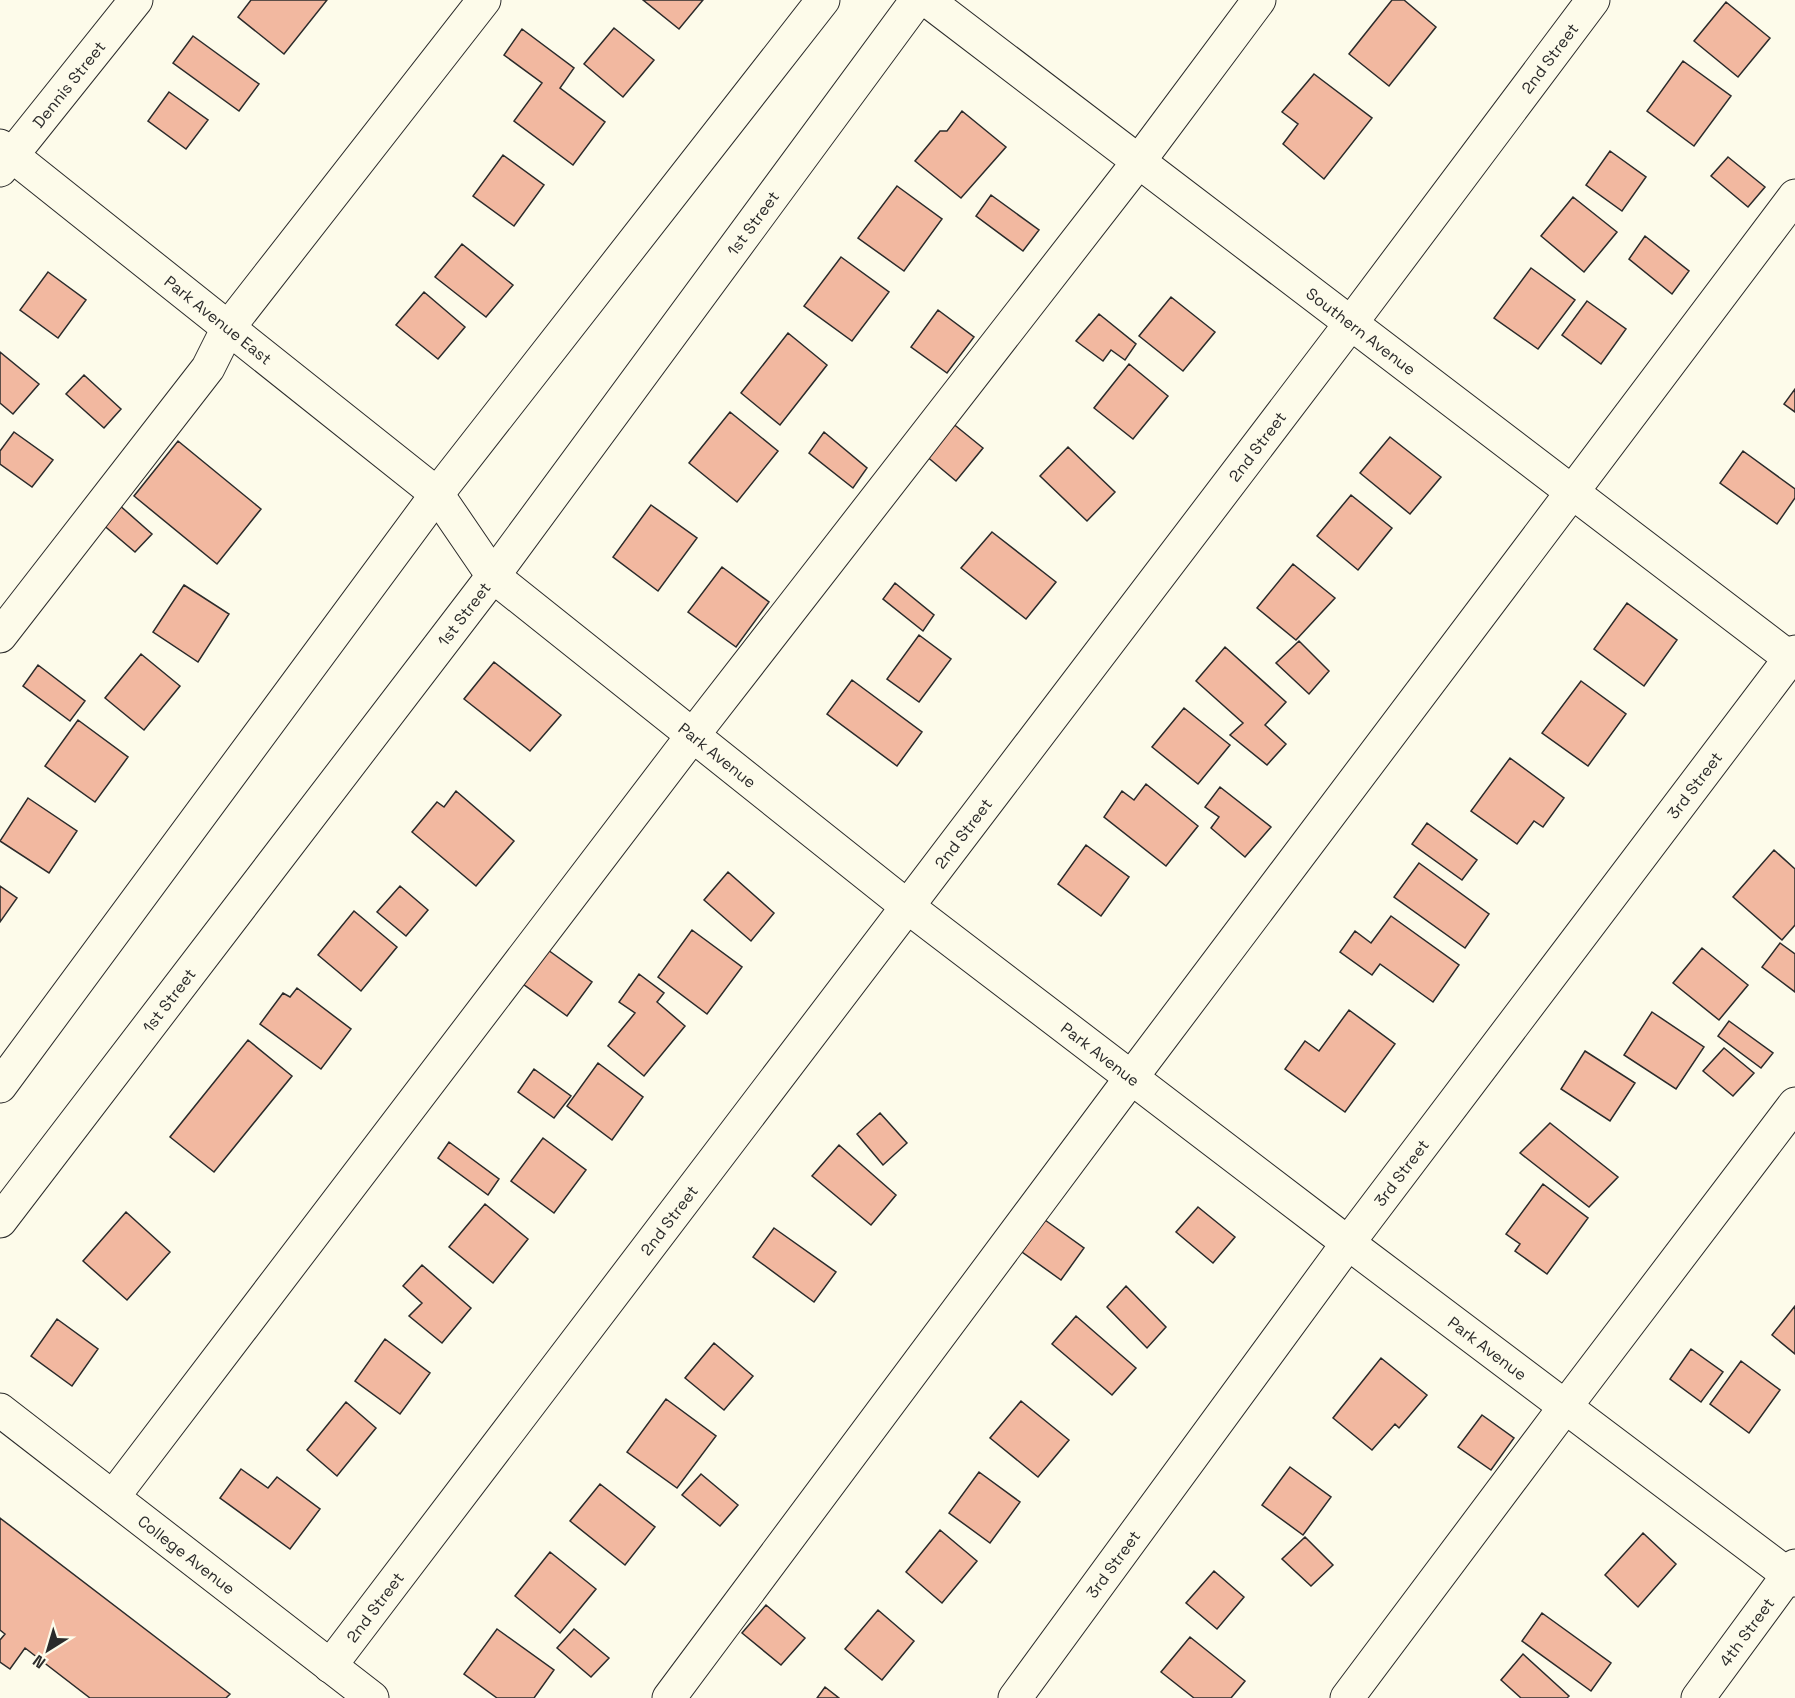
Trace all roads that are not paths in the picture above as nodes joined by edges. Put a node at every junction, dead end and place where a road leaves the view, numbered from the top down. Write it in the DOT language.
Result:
graph roads {
  1 [pos="136,0"];
  2 [pos="484,0"];
  3 [pos="823,0"];
  4 [pos="917,0"];
  5 [pos="927,0"];
  6 [pos="1259,0"];
  7 [pos="1593,0"];
  8 [pos="4,157"];
  9 [pos="1139,161"];
  10 [pos="1795,196"];
  11 [pos="1351,323"];
  12 [pos="228,327"];
  13 [pos="1573,492"];
  14 [pos="437,494"];
  15 [pos="494,576"];
  16 [pos="0,636"];
  17 [pos="1794,657"];
  18 [pos="693,735"];
  19 [pos="908,907"];
  20 [pos="1131,1078"];
  21 [pos="0,1086"];
  22 [pos="1795,1104"];
  23 [pos="0,1221"];
  24 [pos="1348,1243"];
  25 [pos="1565,1407"];
  26 [pos="0,1410"];
  27 [pos="113,1497"];
  28 [pos="1793,1573"];
  29 [pos="330,1666"];
  30 [pos="372,1698"];
  31 [pos="669,1698"];
  32 [pos="1015,1698"];
  33 [pos="1347,1698"];
  34 [pos="1698,1698"];
  1 -- 8 [label="street, Dennis Street"];
  2 -- 12 [label="street"];
  3 -- 14 [label="street"];
  4 -- 15 [label="street, 1st Street"];
  5 -- 9 [label="street, Southern Avenue"];
  6 -- 9 [label="street"];
  7 -- 11 [label="street, 2nd Street"];
  8 -- 12 [label="street, Park Avenue East"];
  9 -- 11 [label="street, Southern Avenue"];
  9 -- 18 [label="street"];
  10 -- 13 [label="street"];
  11 -- 13 [label="street, Southern Avenue"];
  11 -- 19 [label="street, 2nd Street"];
  12 -- 14 [label="street, Park Avenue East"];
  12 -- 16 [label="street"];
  13 -- 17 [label="street, Southern Avenue"];
  13 -- 20 [label="street"];
  14 -- 15 [label="street, Park Avenue"];
  14 -- 21 [label="street"];
  15 -- 18 [label="street, Park Avenue"];
  15 -- 23 [label="street, 1st Street"];
  17 -- 24 [label="street, 3rd Street"];
  18 -- 19 [label="street, Park Avenue"];
  18 -- 27 [label="street"];
  19 -- 20 [label="street, Park Avenue"];
  19 -- 29 [label="street, 2nd Street"];
  20 -- 24 [label="street, Park Avenue"];
  20 -- 31 [label="street"];
  22 -- 25 [label="street"];
  24 -- 25 [label="street, Park Avenue"];
  24 -- 32 [label="street, 3rd Street"];
  25 -- 28 [label="street, Park Avenue"];
  25 -- 33 [label="street"];
  26 -- 27 [label="street, College Avenue"];
  27 -- 29 [label="street, College Avenue"];
  28 -- 34 [label="street, 4th Street"];
  29 -- 30 [label="street, College Avenue"];
}
